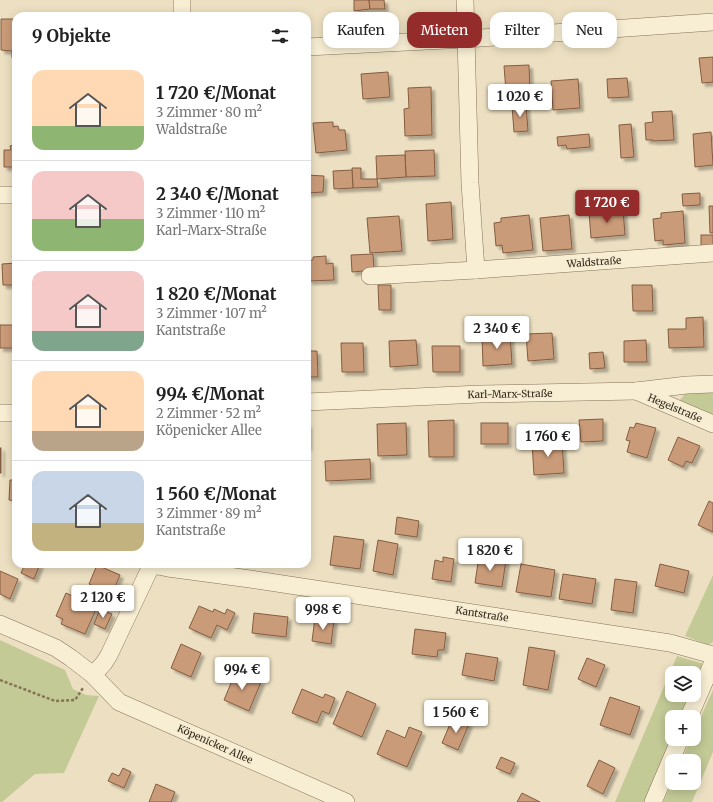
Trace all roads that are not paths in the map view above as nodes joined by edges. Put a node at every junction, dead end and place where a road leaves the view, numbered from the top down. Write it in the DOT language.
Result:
graph roads {
  1 [pos="182,0"];
  2 [pos="465,0"];
  3 [pos="182,12"];
  4 [pos="465,12"];
  5 [pos="713,22"];
  6 [pos="482,38"];
  7 [pos="407,42"];
  8 [pos="311,47"];
  9 [pos="466,48"];
  10 [pos="0,195"];
  11 [pos="12,195"];
  12 [pos="713,253"];
  13 [pos="476,270"];
  14 [pos="370,276"];
  15 [pos="713,384"];
  16 [pos="636,391"];
  17 [pos="311,402"];
  18 [pos="0,413"];
  19 [pos="12,413"];
  20 [pos="713,424"];
  21 [pos="150,568"];
  22 [pos="168,568"];
  23 [pos="0,624"];
  24 [pos="713,655"];
  25 [pos="713,662"];
  26 [pos="93,674"];
  27 [pos="693,710"];
  28 [pos="677,746"];
  29 [pos="346,802"];
  30 [pos="653,802"];
  1 -- 3 [label="street"];
  2 -- 4 [label="street"];
  5 -- 6 [label="street"];
  7 -- 8 [label="street"];
  9 -- 13 [label="street"];
  10 -- 11 [label="street"];
  12 -- 13 [label="street, Waldstraße"];
  13 -- 14 [label="street, Waldstraße"];
  15 -- 16 [label="street, Karl-Marx-Straße"];
  16 -- 17 [label="street, Karl-Marx-Straße"];
  16 -- 20 [label="street, Hegelstraße"];
  18 -- 19 [label="street"];
  21 -- 26 [label="street"];
  22 -- 24 [label="street, Kantstraße"];
  23 -- 26 [label="street, Köpenicker Allee"];
  25 -- 27 [label="street"];
  26 -- 29 [label="street, Köpenicker Allee"];
  28 -- 30 [label="street"];
}
